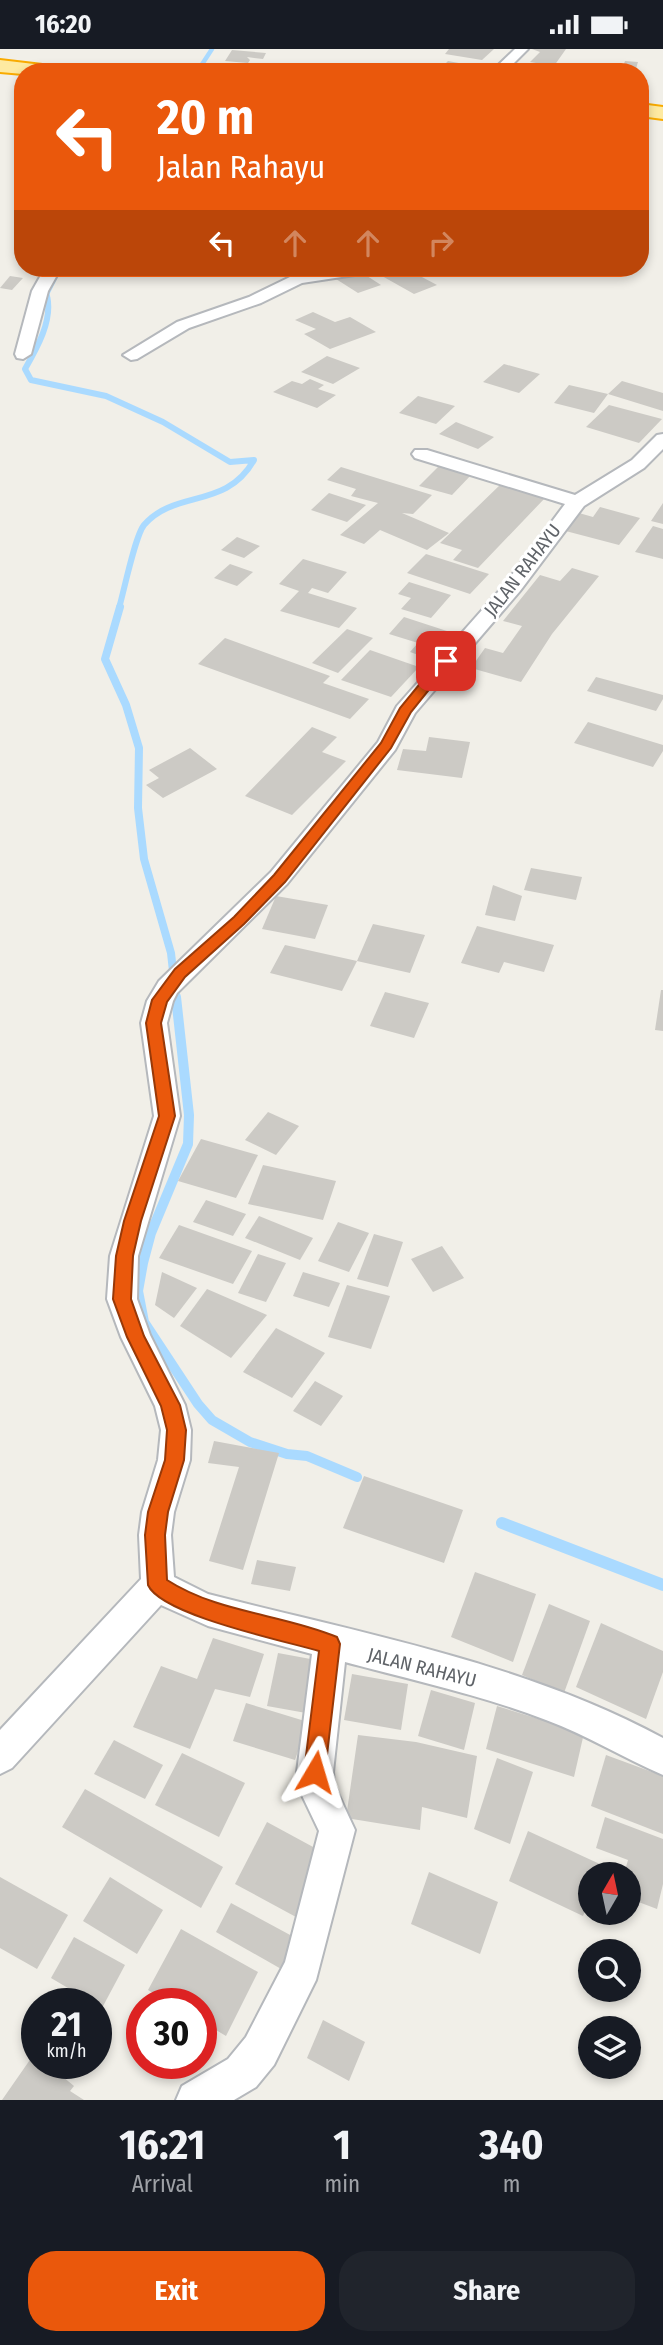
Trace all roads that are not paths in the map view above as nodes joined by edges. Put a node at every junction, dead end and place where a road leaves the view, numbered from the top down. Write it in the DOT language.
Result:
graph roads {
  1 [pos="522,49"];
  2 [pos="507,63"];
  3 [pos="48,277"];
  4 [pos="311,277"];
  5 [pos="23,354"];
  6 [pos="131,355"];
  7 [pos="663,439"];
  8 [pos="421,454"];
  9 [pos="577,502"];
  10 [pos="174,980"];
  11 [pos="158,1585"];
  12 [pos="330,1644"];
  13 [pos="0,1756"];
  14 [pos="663,1757"];
  15 [pos="196,2100"];
  1 -- 2 [label="street"];
  3 -- 5 [label="street"];
  4 -- 6 [label="street"];
  7 -- 9 [label="street, JALAN RAHAYU"];
  8 -- 9 [label="street"];
  9 -- 10 [label="street, JALAN RAHAYU"];
  10 -- 11 [label="street, JALAN RAHAYU"];
  11 -- 12 [label="street, JALAN RAHAYU"];
  11 -- 13 [label="street"];
  12 -- 14 [label="street, JALAN RAHAYU"];
  12 -- 15 [label="street"];
}
